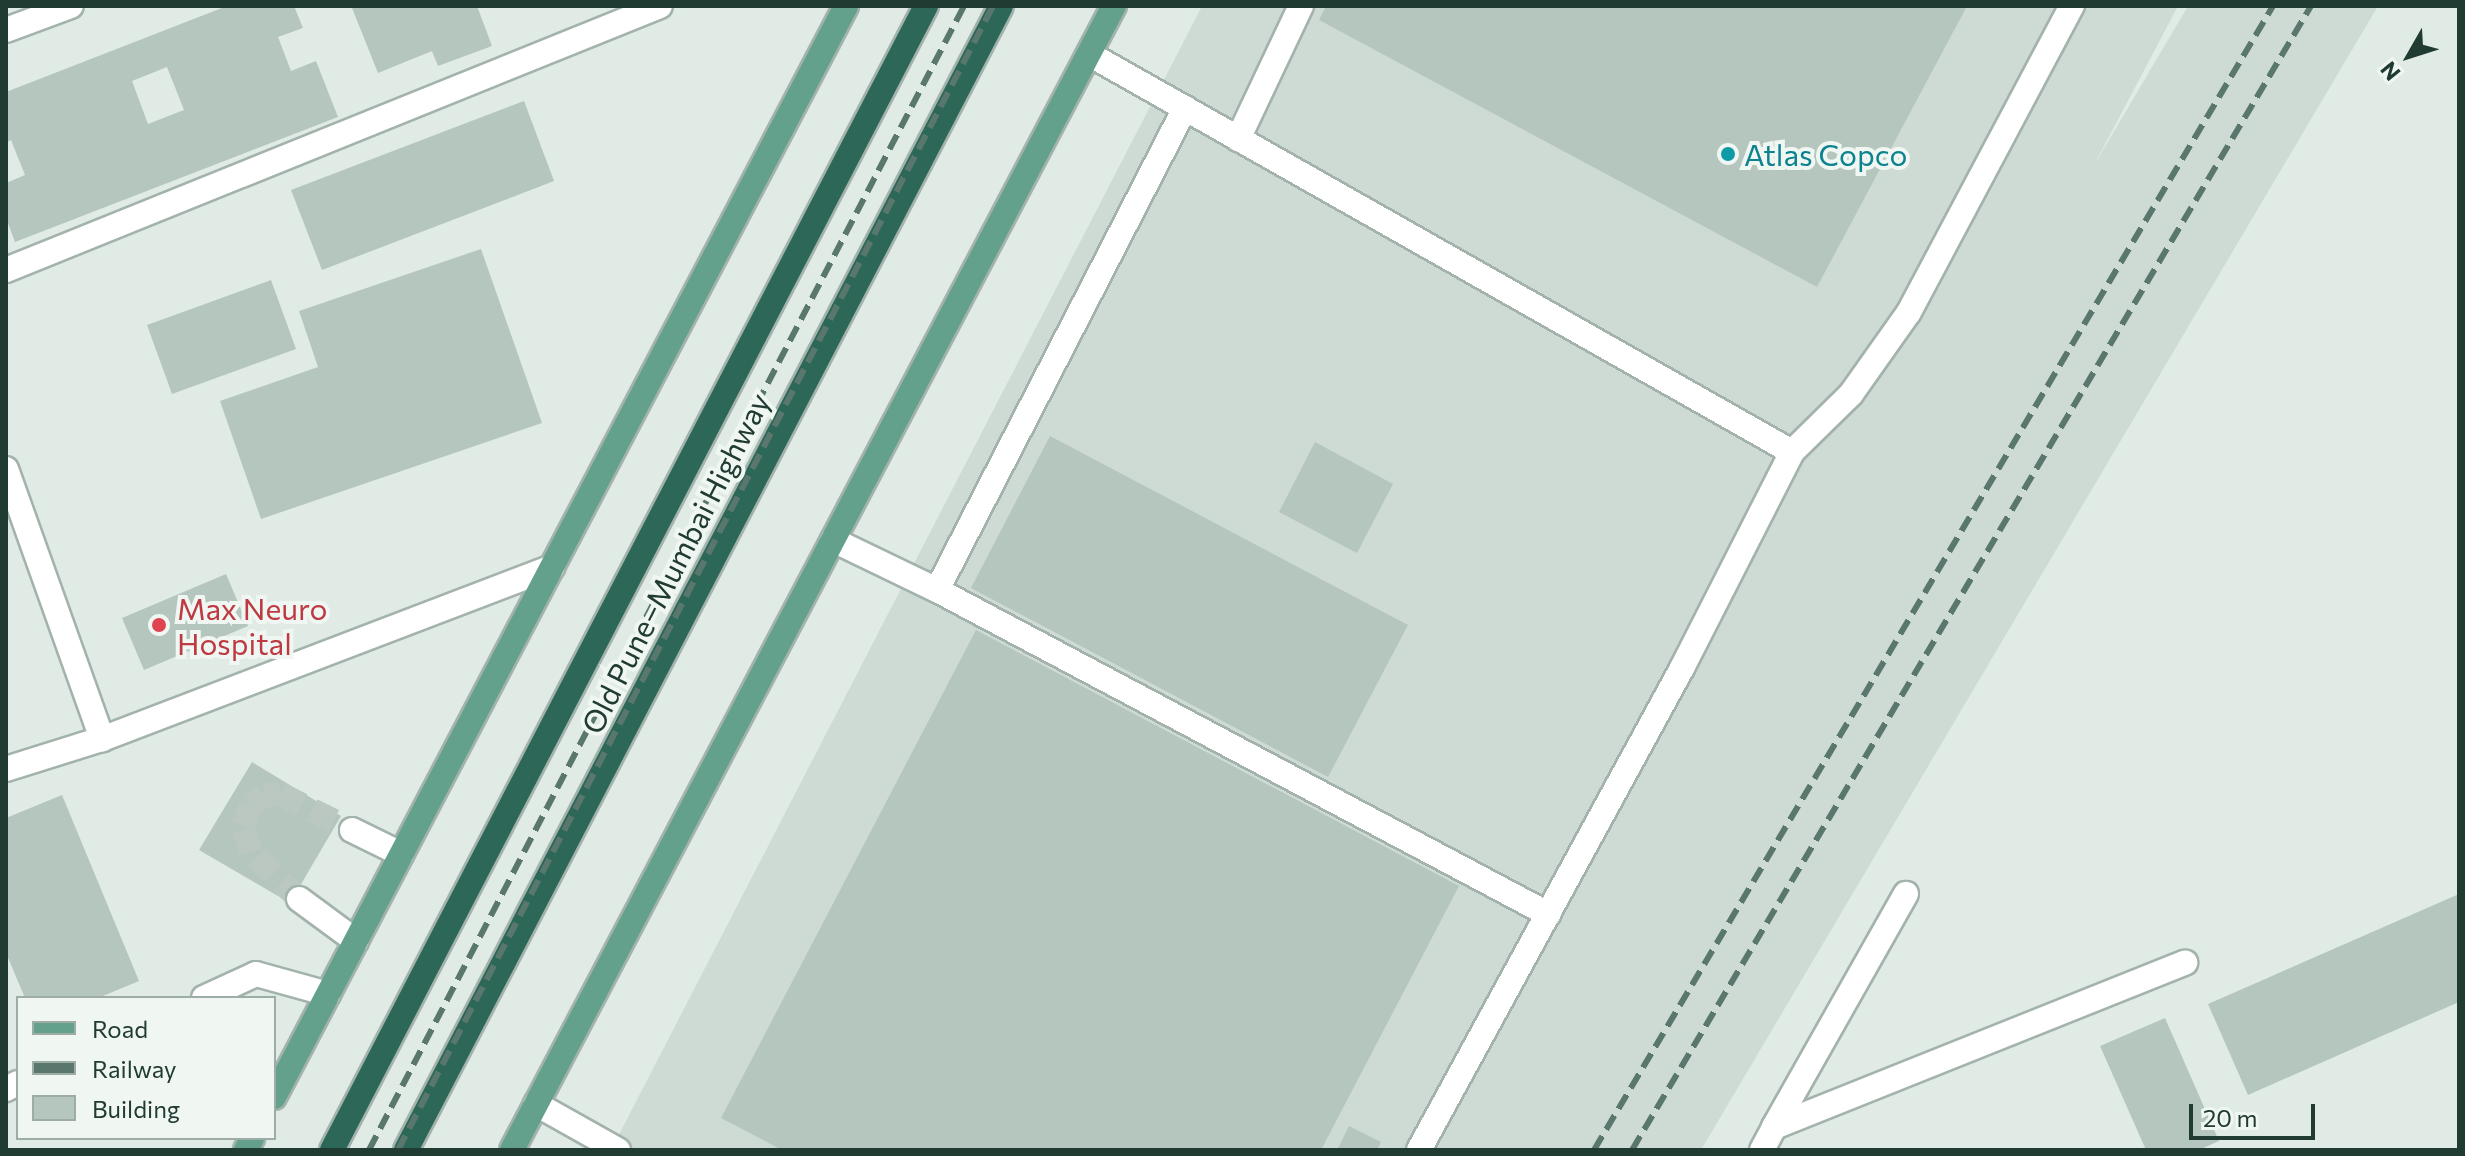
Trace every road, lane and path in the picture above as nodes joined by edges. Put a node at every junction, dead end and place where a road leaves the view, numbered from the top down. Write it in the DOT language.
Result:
graph roads {
  1 [pos="71,6"];
  2 [pos="660,6"];
  3 [pos="846,6"];
  4 [pos="926,6"];
  5 [pos="1001,6"];
  6 [pos="1114,6"];
  7 [pos="1301,6"];
  8 [pos="2072,6"];
  9 [pos="6,30"];
  10 [pos="1089,54"];
  11 [pos="1185,108"];
  12 [pos="1238,139"];
  13 [pos="6,270"];
  14 [pos="1792,452"];
  15 [pos="6,469"];
  16 [pos="12,506"];
  17 [pos="833,540"];
  18 [pos="552,567"];
  19 [pos="937,590"];
  20 [pos="102,739"];
  21 [pos="6,769"];
  22 [pos="352,830"];
  23 [pos="401,854"];
  24 [pos="1906,894"];
  25 [pos="299,899"];
  26 [pos="1548,914"];
  27 [pos="356,941"];
  28 [pos="2185,963"];
  29 [pos="328,994"];
  30 [pos="208,996"];
  31 [pos="276,1093"];
  32 [pos="536,1104"];
  33 [pos="1774,1127"];
  34 [pos="332,1150"];
  35 [pos="406,1150"];
  36 [pos="512,1150"];
  37 [pos="618,1150"];
  38 [pos="1419,1150"];
  39 [pos="1762,1150"];
  1 -- 9 [label="street"];
  2 -- 13 [label="street"];
  3 -- 18 [label="main road"];
  4 -- 34 [label="highway, Old Pune–Mumbai Highway"];
  5 -- 35 [label="highway, Old Pune–Mumbai Highway"];
  6 -- 10 [label="main road"];
  7 -- 12 [label="street"];
  8 -- 14 [label="street"];
  10 -- 11 [label="street"];
  10 -- 17 [label="main road"];
  11 -- 12 [label="street"];
  11 -- 19 [label="street"];
  12 -- 14 [label="street"];
  14 -- 26 [label="street"];
  15 -- 16 [label="street"];
  16 -- 20 [label="street"];
  17 -- 19 [label="street"];
  17 -- 32 [label="main road"];
  18 -- 20 [label="street"];
  18 -- 23 [label="main road"];
  19 -- 26 [label="street"];
  20 -- 21 [label="street"];
  22 -- 23 [label="street"];
  23 -- 27 [label="main road"];
  24 -- 33 [label="street"];
  25 -- 27 [label="street"];
  26 -- 38 [label="street"];
  27 -- 29 [label="main road"];
  28 -- 33 [label="street"];
  29 -- 30 [label="street"];
  29 -- 31 [label="main road"];
  32 -- 36 [label="main road"];
  32 -- 37 [label="street"];
  33 -- 39 [label="street"];
}
